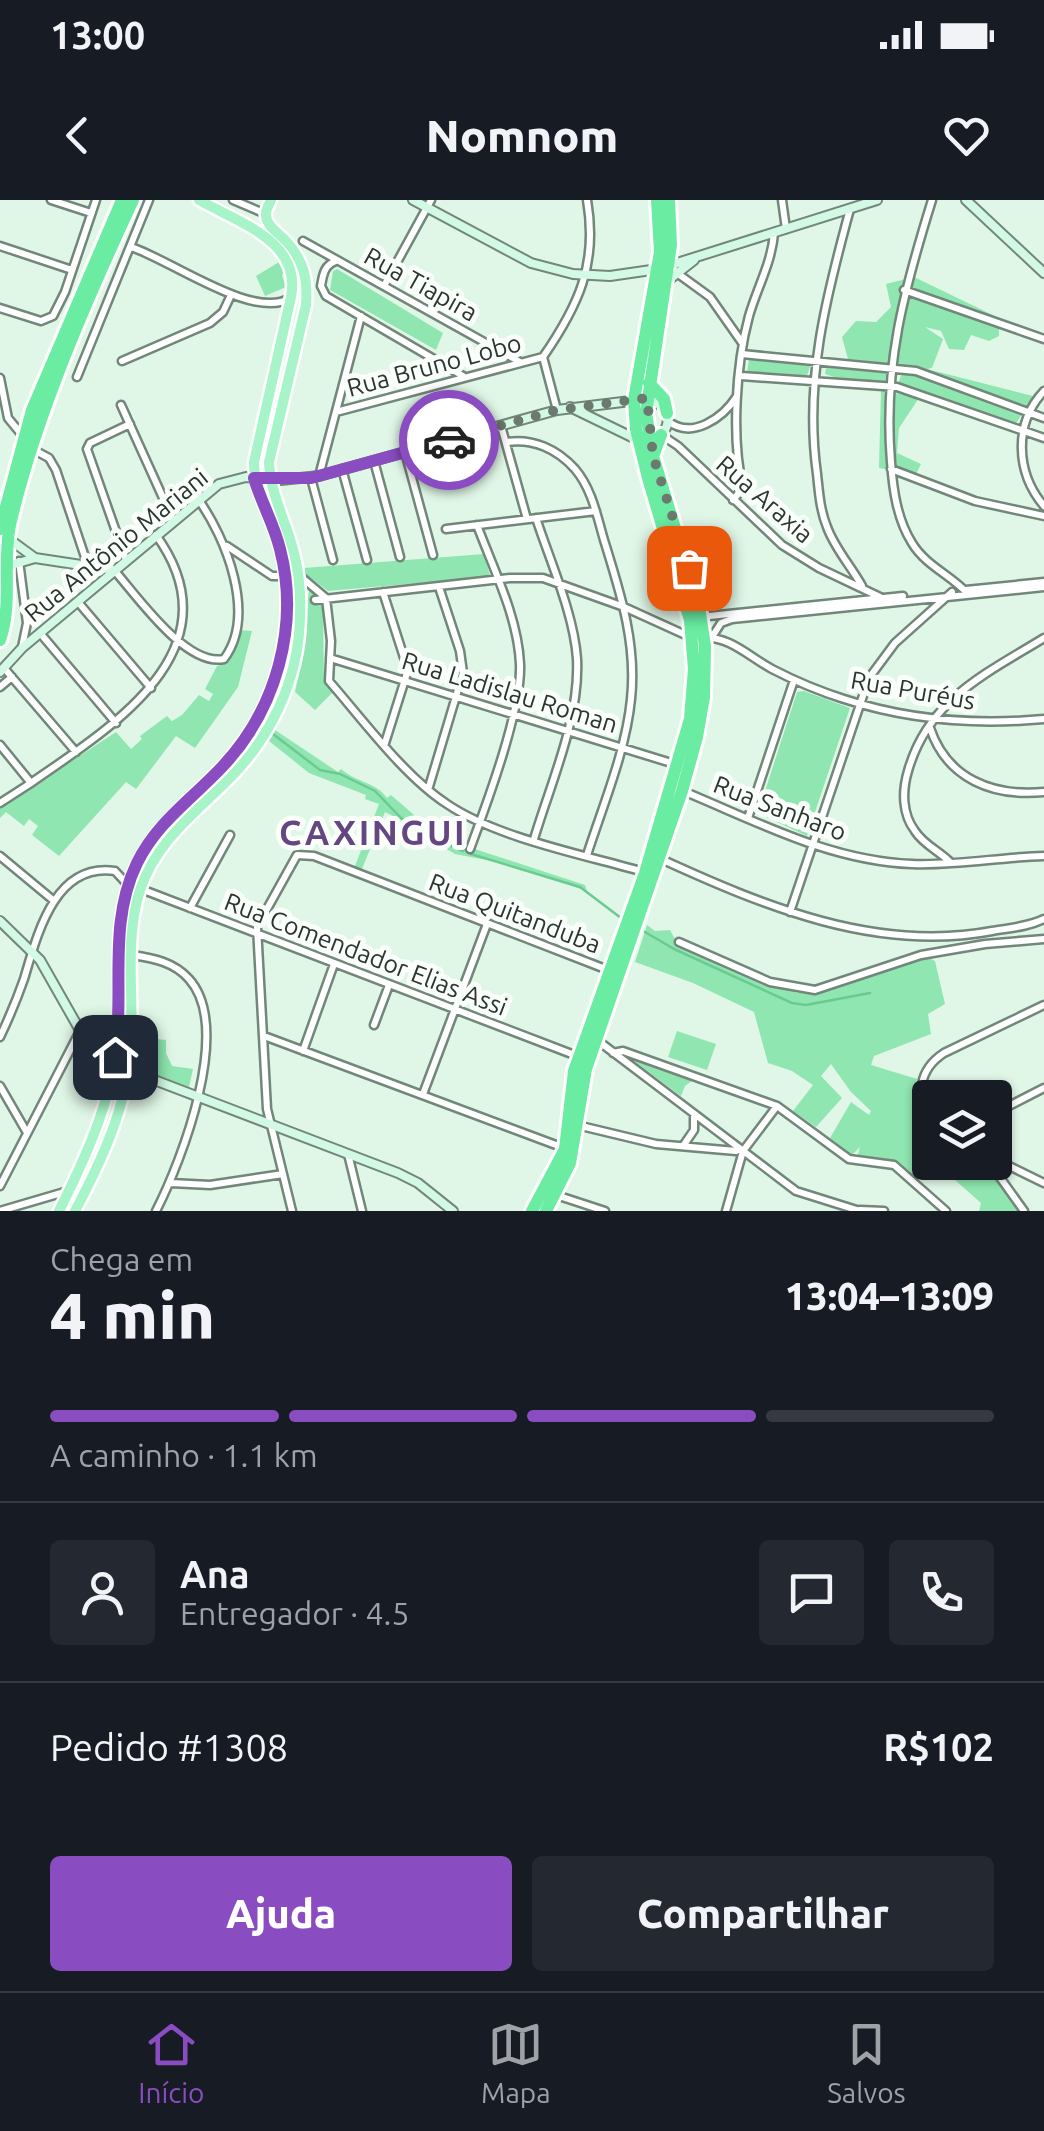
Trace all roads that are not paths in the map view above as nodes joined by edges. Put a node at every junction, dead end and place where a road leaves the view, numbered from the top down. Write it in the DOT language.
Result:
graph roads {
  1 [pos="51,200"];
  2 [pos="96,200"];
  3 [pos="122,200"];
  4 [pos="134,200"];
  5 [pos="149,200"];
  6 [pos="200,200"];
  7 [pos="233,200"];
  8 [pos="271,200"];
  9 [pos="413,200"];
  10 [pos="587,200"];
  11 [pos="657,200"];
  12 [pos="669,200"];
  13 [pos="782,200"];
  14 [pos="877,200"];
  15 [pos="932,200"];
  16 [pos="966,200"];
  17 [pos="429,204"];
  18 [pos="850,210"];
  19 [pos="91,213"];
  20 [pos="262,214"];
  21 [pos="831,216"];
  22 [pos="237,221"];
  23 [pos="786,229"];
  24 [pos="844,229"];
  25 [pos="774,233"];
  26 [pos="303,241"];
  27 [pos="0,246"];
  28 [pos="131,247"];
  29 [pos="337,260"];
  30 [pos="671,269"];
  31 [pos="72,270"];
  32 [pos="1044,273"];
  33 [pos="586,276"];
  34 [pos="384,286"];
  35 [pos="904,290"];
  36 [pos="231,295"];
  37 [pos="291,297"];
  38 [pos="275,304"];
  39 [pos="0,308"];
  40 [pos="286,315"];
  41 [pos="361,316"];
  42 [pos="748,320"];
  43 [pos="730,322"];
  44 [pos="1044,339"];
  45 [pos="743,344"];
  46 [pos="742,354"];
  47 [pos="544,357"];
  48 [pos="816,360"];
  49 [pos="122,361"];
  50 [pos="520,362"];
  51 [pos="890,368"];
  52 [pos="77,376"];
  53 [pos="741,376"];
  54 [pos="464,377"];
  55 [pos="0,378"];
  56 [pos="814,381"];
  57 [pos="649,382"];
  58 [pos="889,386"];
  59 [pos="1044,391"];
  60 [pos="737,395"];
  61 [pos="640,400"];
  62 [pos="610,404"];
  63 [pos="121,405"];
  64 [pos="729,407"];
  65 [pos="570,408"];
  66 [pos="557,410"];
  67 [pos="336,412"];
  68 [pos="738,413"];
  69 [pos="1029,413"];
  70 [pos="1044,418"];
  71 [pos="130,424"];
  72 [pos="501,426"];
  73 [pos="614,428"];
  74 [pos="659,429"];
  75 [pos="1023,430"];
  76 [pos="1044,438"];
  77 [pos="506,442"];
  78 [pos="28,443"];
  79 [pos="405,452"];
  80 [pos="374,460"];
  81 [pos="342,469"];
  82 [pos="891,469"];
  83 [pos="315,477"];
  84 [pos="254,478"];
  85 [pos="270,480"];
  86 [pos="742,484"];
  87 [pos="722,490"];
  88 [pos="198,499"];
  89 [pos="733,500"];
  90 [pos="1044,506"];
  91 [pos="596,511"];
  92 [pos="748,514"];
  93 [pos="1044,516"];
  94 [pos="531,518"];
  95 [pos="174,520"];
  96 [pos="477,525"];
  97 [pos="446,529"];
  98 [pos="4,534"];
  99 [pos="156,534"];
  100 [pos="226,546"];
  101 [pos="433,555"];
  102 [pos="400,557"];
  103 [pos="35,558"];
  104 [pos="126,560"];
  105 [pos="333,560"];
  106 [pos="367,560"];
  107 [pos="13,564"];
  108 [pos="89,568"];
  109 [pos="114,570"];
  110 [pos="291,575"];
  111 [pos="497,580"];
  112 [pos="556,581"];
  113 [pos="1044,585"];
  114 [pos="439,586"];
  115 [pos="864,587"];
  116 [pos="384,592"];
  117 [pos="966,592"];
  118 [pos="951,594"];
  119 [pos="930,596"];
  120 [pos="326,598"];
  121 [pos="315,600"];
  122 [pos="878,600"];
  123 [pos="77,601"];
  124 [pos="624,607"];
  125 [pos="934,612"];
  126 [pos="700,617"];
  127 [pos="668,627"];
  128 [pos="717,627"];
  129 [pos="27,629"];
  130 [pos="37,635"];
  131 [pos="703,638"];
  132 [pos="1044,638"];
  133 [pos="0,640"];
  134 [pos="178,642"];
  135 [pos="728,643"];
  136 [pos="22,648"];
  137 [pos="330,658"];
  138 [pos="2,670"];
  139 [pos="12,677"];
  140 [pos="794,680"];
  141 [pos="406,681"];
  142 [pos="0,687"];
  143 [pos="151,688"];
  144 [pos="458,697"];
  145 [pos="859,703"];
  146 [pos="512,714"];
  147 [pos="932,717"];
  148 [pos="944,718"];
  149 [pos="1044,720"];
  150 [pos="116,723"];
  151 [pos="928,728"];
  152 [pos="567,730"];
  153 [pos="385,744"];
  154 [pos="0,745"];
  155 [pos="620,747"];
  156 [pos="76,752"];
  157 [pos="678,765"];
  158 [pos="30,784"];
  159 [pos="428,790"];
  160 [pos="682,790"];
  161 [pos="1044,792"];
  162 [pos="0,802"];
  163 [pos="748,818"];
  164 [pos="480,822"];
  165 [pos="230,835"];
  166 [pos="534,839"];
  167 [pos="813,845"];
  168 [pos="470,848"];
  169 [pos="587,855"];
  170 [pos="0,856"];
  171 [pos="1044,856"];
  172 [pos="660,858"];
  173 [pos="951,863"];
  174 [pos="645,873"];
  175 [pos="128,886"];
  176 [pos="140,889"];
  177 [pos="54,900"];
  178 [pos="190,908"];
  179 [pos="790,912"];
  180 [pos="1040,921"];
  181 [pos="0,922"];
  182 [pos="487,924"];
  183 [pos="984,932"];
  184 [pos="257,934"];
  185 [pos="1044,938"];
  186 [pos="680,942"];
  187 [pos="985,944"];
  188 [pos="32,950"];
  189 [pos="131,954"];
  190 [pos="334,964"];
  191 [pos="610,971"];
  192 [pos="389,985"];
  193 [pos="1044,1005"];
  194 [pos="455,1010"];
  195 [pos="374,1025"];
  196 [pos="81,1029"];
  197 [pos="264,1036"];
  198 [pos="0,1037"];
  199 [pos="597,1040"];
  200 [pos="303,1051"];
  201 [pos="613,1053"];
  202 [pos="578,1056"];
  203 [pos="114,1066"];
  204 [pos="128,1072"];
  205 [pos="923,1080"];
  206 [pos="0,1086"];
  207 [pos="1044,1088"];
  208 [pos="423,1094"];
  209 [pos="197,1098"];
  210 [pos="1012,1104"];
  211 [pos="777,1106"];
  212 [pos="267,1110"];
  213 [pos="697,1117"];
  214 [pos="256,1120"];
  215 [pos="271,1126"];
  216 [pos="573,1128"];
  217 [pos="27,1132"];
  218 [pos="687,1148"];
  219 [pos="565,1149"];
  220 [pos="742,1150"];
  221 [pos="348,1154"];
  222 [pos="1012,1168"];
  223 [pos="282,1174"];
  224 [pos="1004,1180"];
  225 [pos="1043,1180"];
  226 [pos="171,1183"];
  227 [pos="0,1186"];
  228 [pos="69,1190"];
  229 [pos="556,1196"];
  230 [pos="859,1210"];
  231 [pos="0,1211"];
  232 [pos="59,1211"];
  233 [pos="75,1211"];
  234 [pos="156,1211"];
  235 [pos="292,1211"];
  236 [pos="362,1211"];
  237 [pos="453,1211"];
  238 [pos="532,1211"];
  239 [pos="546,1211"];
  240 [pos="605,1211"];
  241 [pos="726,1211"];
  242 [pos="884,1211"];
  243 [pos="946,1211"];
  244 [pos="1024,1211"];
  1 -- 19 [label="street"];
  2 -- 19 [label="street"];
  3 -- 78 [label="highway"];
  4 -- 78 [label="highway"];
  5 -- 28 [label="street"];
  6 -- 22 [label="main road"];
  7 -- 20 [label="street"];
  8 -- 20 [label="main road"];
  9 -- 17 [label="main road"];
  10 -- 33 [label="street"];
  11 -- 30 [label="highway"];
  12 -- 30 [label="highway"];
  13 -- 23 [label="street"];
  14 -- 18 [label="main road"];
  15 -- 35 [label="street"];
  16 -- 32 [label="main road"];
  17 -- 33 [label="main road"];
  17 -- 34 [label="street"];
  18 -- 21 [label="main road"];
  18 -- 24 [label="street"];
  19 -- 31 [label="street"];
  20 -- 22 [label="main road"];
  20 -- 85 [label="main road"];
  21 -- 23 [label="main road"];
  21 -- 24 [label="street"];
  22 -- 37 [label="main road"];
  23 -- 25 [label="main road"];
  24 -- 48 [label="street"];
  25 -- 30 [label="main road"];
  25 -- 42 [label="street"];
  26 -- 29 [label="street, Rua Tiapira"];
  27 -- 31 [label="street"];
  28 -- 36 [label="street"];
  28 -- 52 [label="street"];
  29 -- 34 [label="street, Rua Tiapira"];
  29 -- 41 [label="street"];
  30 -- 33 [label="main road"];
  30 -- 43 [label="street"];
  30 -- 57 [label="highway"];
  30 -- 61 [label="highway"];
  31 -- 39 [label="street"];
  33 -- 47 [label="street"];
  34 -- 50 [label="street, Rua Tiapira"];
  35 -- 44 [label="street"];
  35 -- 51 [label="street"];
  36 -- 38 [label="street"];
  36 -- 49 [label="street"];
  37 -- 38 [label="street"];
  37 -- 40 [label="main road"];
  38 -- 40 [label="street"];
  40 -- 84 [label="main road"];
  41 -- 54 [label="street"];
  41 -- 67 [label="street"];
  42 -- 43 [label="street"];
  42 -- 45 [label="street"];
  43 -- 45 [label="street"];
  45 -- 46 [label="street"];
  46 -- 48 [label="street"];
  46 -- 53 [label="street"];
  47 -- 50 [label="street, Rua Bruno Lobo"];
  47 -- 66 [label="street"];
  48 -- 51 [label="street"];
  48 -- 56 [label="street"];
  50 -- 54 [label="street, Rua Bruno Lobo"];
  51 -- 58 [label="street"];
  51 -- 69 [label="street"];
  53 -- 56 [label="street"];
  53 -- 60 [label="street"];
  54 -- 67 [label="street, Rua Bruno Lobo"];
  55 -- 78 [label="street"];
  56 -- 58 [label="street"];
  56 -- 115 [label="street"];
  57 -- 61 [label="highway"];
  57 -- 74 [label="highway"];
  58 -- 75 [label="street"];
  58 -- 82 [label="street"];
  59 -- 69 [label="street"];
  60 -- 64 [label="street"];
  60 -- 68 [label="street"];
  61 -- 62 [label="main road, Rua Antônio Mariani"];
  61 -- 74 [label="highway"];
  61 -- 74 [label="main road"];
  62 -- 65 [label="main road, Rua Antônio Mariani"];
  62 -- 73 [label="main road"];
  63 -- 71 [label="street"];
  64 -- 68 [label="street"];
  64 -- 74 [label="street"];
  65 -- 66 [label="main road, Rua Antônio Mariani"];
  65 -- 73 [label="main road"];
  66 -- 72 [label="main road, Rua Antônio Mariani"];
  67 -- 83 [label="street"];
  68 -- 86 [label="street"];
  69 -- 70 [label="street"];
  69 -- 75 [label="street"];
  71 -- 95 [label="street"];
  71 -- 104 [label="street"];
  72 -- 77 [label="street"];
  72 -- 79 [label="main road, Rua Antônio Mariani"];
  73 -- 74 [label="main road"];
  74 -- 87 [label="street, Rua Araxia"];
  74 -- 126 [label="highway"];
  74 -- 126 [label="highway"];
  75 -- 76 [label="street"];
  75 -- 90 [label="street"];
  77 -- 91 [label="street"];
  77 -- 94 [label="street"];
  78 -- 98 [label="highway"];
  78 -- 108 [label="street"];
  79 -- 80 [label="main road, Rua Antônio Mariani"];
  79 -- 101 [label="street"];
  80 -- 81 [label="main road, Rua Antônio Mariani"];
  80 -- 102 [label="street"];
  81 -- 83 [label="main road, Rua Antônio Mariani"];
  81 -- 106 [label="street"];
  82 -- 93 [label="street"];
  82 -- 117 [label="street"];
  83 -- 85 [label="main road, Rua Antônio Mariani"];
  83 -- 105 [label="street"];
  84 -- 85 [label="main road, Rua Antônio Mariani"];
  84 -- 88 [label="main road, Rua Antônio Mariani"];
  84 -- 110 [label="main road"];
  85 -- 110 [label="main road"];
  86 -- 87 [label="street"];
  86 -- 89 [label="street"];
  86 -- 92 [label="street"];
  87 -- 89 [label="street, Rua Araxia"];
  88 -- 95 [label="main road, Rua Antônio Mariani"];
  88 -- 100 [label="street"];
  89 -- 92 [label="street, Rua Araxia"];
  91 -- 94 [label="street"];
  91 -- 124 [label="street"];
  92 -- 115 [label="street, Rua Araxia"];
  94 -- 96 [label="street"];
  94 -- 112 [label="street"];
  95 -- 99 [label="main road, Rua Antônio Mariani"];
  96 -- 97 [label="street"];
  96 -- 111 [label="street"];
  98 -- 103 [label="main road"];
  98 -- 107 [label="highway"];
  99 -- 104 [label="main road, Rua Antônio Mariani"];
  99 -- 134 [label="street"];
  100 -- 110 [label="street"];
  100 -- 134 [label="street"];
  103 -- 107 [label="main road"];
  103 -- 108 [label="main road"];
  104 -- 109 [label="main road, Rua Antônio Mariani"];
  107 -- 129 [label="street"];
  107 -- 133 [label="highway"];
  108 -- 109 [label="main road"];
  109 -- 123 [label="main road, Rua Antônio Mariani"];
  109 -- 134 [label="street"];
  110 -- 120 [label="street"];
  110 -- 175 [label="main road"];
  110 -- 176 [label="main road"];
  111 -- 112 [label="street, Rua Puréus"];
  111 -- 114 [label="street, Rua Puréus"];
  111 -- 146 [label="street"];
  112 -- 124 [label="street, Rua Puréus"];
  112 -- 152 [label="street"];
  113 -- 117 [label="street"];
  114 -- 116 [label="street, Rua Puréus"];
  114 -- 144 [label="street"];
  115 -- 122 [label="street, Rua Araxia"];
  116 -- 120 [label="street, Rua Puréus"];
  116 -- 141 [label="street"];
  117 -- 118 [label="street"];
  118 -- 119 [label="street"];
  118 -- 125 [label="street"];
  119 -- 122 [label="street"];
  119 -- 125 [label="street"];
  120 -- 121 [label="street, Rua Puréus"];
  120 -- 137 [label="street"];
  122 -- 126 [label="street"];
  122 -- 128 [label="street"];
  123 -- 130 [label="main road, Rua Antônio Mariani"];
  123 -- 143 [label="street"];
  124 -- 127 [label="street, Rua Puréus"];
  124 -- 155 [label="street"];
  125 -- 145 [label="street"];
  126 -- 127 [label="street"];
  126 -- 128 [label="street, Rua Puréus"];
  126 -- 131 [label="highway"];
  127 -- 131 [label="street, Rua Puréus"];
  128 -- 131 [label="street"];
  128 -- 135 [label="street, Rua Puréus"];
  129 -- 130 [label="street"];
  129 -- 136 [label="street"];
  130 -- 136 [label="main road, Rua Antônio Mariani"];
  130 -- 150 [label="street"];
  131 -- 135 [label="street, Rua Puréus"];
  131 -- 157 [label="highway"];
  131 -- 160 [label="highway"];
  132 -- 147 [label="street"];
  134 -- 143 [label="street"];
  135 -- 140 [label="street, Rua Puréus"];
  136 -- 138 [label="main road, Rua Antônio Mariani"];
  137 -- 141 [label="street, Rua Ladislau Roman"];
  137 -- 153 [label="street"];
  138 -- 139 [label="street"];
  139 -- 142 [label="street"];
  139 -- 156 [label="street"];
  140 -- 145 [label="street, Rua Puréus"];
  140 -- 163 [label="street"];
  141 -- 144 [label="street, Rua Ladislau Roman"];
  141 -- 153 [label="street"];
  143 -- 150 [label="street"];
  144 -- 146 [label="street, Rua Ladislau Roman"];
  144 -- 159 [label="street"];
  145 -- 147 [label="street, Rua Puréus"];
  145 -- 167 [label="street"];
  146 -- 152 [label="street, Rua Ladislau Roman"];
  146 -- 164 [label="street"];
  147 -- 148 [label="street, Rua Puréus"];
  147 -- 151 [label="street"];
  148 -- 149 [label="street, Rua Puréus"];
  148 -- 151 [label="street"];
  150 -- 156 [label="street"];
  151 -- 161 [label="street"];
  151 -- 173 [label="street"];
  152 -- 155 [label="street, Rua Ladislau Roman"];
  152 -- 166 [label="street"];
  153 -- 159 [label="street"];
  154 -- 158 [label="street"];
  155 -- 157 [label="street, Rua Ladislau Roman"];
  155 -- 169 [label="street"];
  156 -- 158 [label="street"];
  157 -- 174 [label="highway"];
  158 -- 162 [label="street"];
  159 -- 164 [label="street"];
  160 -- 163 [label="street, Rua Sanharo"];
  160 -- 172 [label="highway"];
  163 -- 167 [label="street, Rua Sanharo"];
  164 -- 166 [label="street"];
  164 -- 168 [label="street"];
  165 -- 178 [label="street"];
  166 -- 169 [label="street"];
  167 -- 173 [label="street, Rua Sanharo"];
  167 -- 179 [label="street"];
  169 -- 174 [label="street"];
  170 -- 177 [label="street"];
  171 -- 173 [label="street, Rua Sanharo"];
  172 -- 179 [label="street"];
  172 -- 199 [label="highway"];
  174 -- 191 [label="highway"];
  175 -- 177 [label="street"];
  175 -- 203 [label="main road"];
  176 -- 178 [label="street, Rua Comendador Elias Assi"];
  176 -- 189 [label="main road"];
  177 -- 188 [label="street"];
  178 -- 184 [label="street, Rua Comendador Elias Assi"];
  179 -- 183 [label="street"];
  180 -- 183 [label="street"];
  180 -- 185 [label="street"];
  181 -- 188 [label="main road"];
  182 -- 184 [label="street, Rua Quitanduba"];
  182 -- 191 [label="street, Rua Quitanduba"];
  182 -- 194 [label="street"];
  183 -- 187 [label="street"];
  184 -- 190 [label="street, Rua Comendador Elias Assi"];
  184 -- 197 [label="street"];
  185 -- 187 [label="street"];
  186 -- 187 [label="street"];
  188 -- 196 [label="main road"];
  188 -- 198 [label="street"];
  189 -- 204 [label="main road"];
  189 -- 209 [label="street"];
  190 -- 192 [label="street, Rua Comendador Elias Assi"];
  190 -- 200 [label="street"];
  191 -- 202 [label="highway"];
  192 -- 194 [label="street, Rua Comendador Elias Assi"];
  192 -- 195 [label="street"];
  193 -- 205 [label="street"];
  194 -- 202 [label="street, Rua Comendador Elias Assi"];
  194 -- 208 [label="street"];
  196 -- 203 [label="main road"];
  196 -- 217 [label="street"];
  197 -- 200 [label="street"];
  197 -- 212 [label="street"];
  199 -- 201 [label="street"];
  199 -- 216 [label="highway"];
  200 -- 208 [label="street"];
  201 -- 211 [label="street"];
  201 -- 213 [label="street"];
  202 -- 216 [label="highway"];
  203 -- 204 [label="main road"];
  203 -- 228 [label="main road"];
  204 -- 209 [label="main road"];
  204 -- 233 [label="main road"];
  206 -- 217 [label="street"];
  207 -- 210 [label="street"];
  208 -- 219 [label="street"];
  209 -- 214 [label="main road"];
  209 -- 226 [label="street"];
  211 -- 220 [label="street"];
  211 -- 243 [label="street"];
  212 -- 214 [label="street"];
  212 -- 215 [label="street"];
  213 -- 218 [label="street"];
  213 -- 220 [label="street"];
  214 -- 215 [label="main road"];
  215 -- 221 [label="main road"];
  215 -- 223 [label="street"];
  216 -- 218 [label="street"];
  216 -- 219 [label="highway"];
  216 -- 229 [label="highway"];
  217 -- 227 [label="street"];
  218 -- 220 [label="street"];
  219 -- 238 [label="highway"];
  220 -- 230 [label="street"];
  220 -- 241 [label="street"];
  221 -- 236 [label="street"];
  221 -- 237 [label="main road"];
  222 -- 225 [label="street"];
  223 -- 226 [label="street"];
  223 -- 235 [label="street"];
  224 -- 244 [label="street"];
  226 -- 234 [label="street"];
  228 -- 231 [label="street"];
  228 -- 232 [label="main road"];
  229 -- 239 [label="highway"];
  229 -- 240 [label="street"];
  230 -- 242 [label="street"];
}
